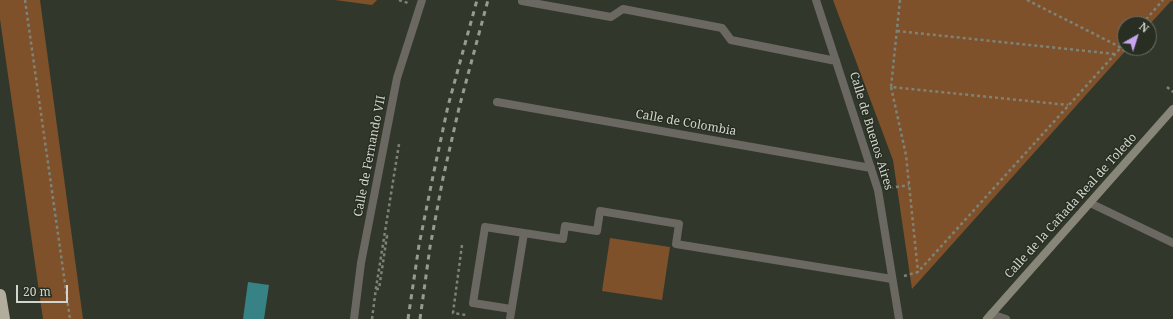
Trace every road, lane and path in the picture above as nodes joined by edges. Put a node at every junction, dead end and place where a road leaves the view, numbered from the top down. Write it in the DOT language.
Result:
graph roads {
  1 [pos="25,0"];
  2 [pos="422,0"];
  3 [pos="816,0"];
  4 [pos="900,0"];
  5 [pos="1027,0"];
  6 [pos="1163,0"];
  7 [pos="522,1"];
  8 [pos="1149,16"];
  9 [pos="897,31"];
  10 [pos="1117,46"];
  11 [pos="1117,52"];
  12 [pos="1115,54"];
  13 [pos="836,61"];
  14 [pos="891,87"];
  15 [pos="1167,87"];
  16 [pos="1173,92"];
  17 [pos="497,102"];
  18 [pos="1068,106"];
  19 [pos="1173,109"];
  20 [pos="400,137"];
  21 [pos="871,168"];
  22 [pos="909,185"];
  23 [pos="878,190"];
  24 [pos="1090,203"];
  25 [pos="524,233"];
  26 [pos="1173,243"];
  27 [pos="462,245"];
  28 [pos="460,261"];
  29 [pos="918,272"];
  30 [pos="892,279"];
  31 [pos="0,295"];
  32 [pos="0,304"];
  33 [pos="511,309"];
  34 [pos="989,316"];
  35 [pos="3,319"];
  36 [pos="70,319"];
  37 [pos="354,319"];
  38 [pos="372,319"];
  39 [pos="510,319"];
  40 [pos="899,319"];
  41 [pos="1006,319"];
  1 -- 36 [label="path"];
  2 -- 37 [label="street, Calle de Fernando VII"];
  3 -- 13 [label="street, Calle de Buenos Aires"];
  4 -- 9 [label="path"];
  5 -- 10 [label="path"];
  6 -- 8 [label="path"];
  7 -- 13 [label="street"];
  9 -- 12 [label="path"];
  9 -- 14 [label="path"];
  11 -- 12 [label="path"];
  12 -- 18 [label="path"];
  13 -- 21 [label="street, Calle de Buenos Aires"];
  14 -- 18 [label="path"];
  14 -- 22 [label="path"];
  15 -- 16 [label="path"];
  17 -- 21 [label="street, Calle de Colombia"];
  18 -- 29 [label="path"];
  19 -- 24 [label="street, Calle de la Cañada Real de Toledo"];
  20 -- 38 [label="path"];
  21 -- 23 [label="street, Calle de Buenos Aires"];
  22 -- 23 [label="path"];
  22 -- 29 [label="path"];
  23 -- 30 [label="street, Calle de Buenos Aires"];
  24 -- 26 [label="street"];
  24 -- 34 [label="street, Calle de la Cañada Real de Toledo"];
  25 -- 30 [label="street"];
  25 -- 33 [label="street"];
  25 -- 33 [label="street"];
  27 -- 28 [label="path"];
  29 -- 30 [label="path"];
  30 -- 40 [label="street, Calle de Buenos Aires"];
  31 -- 35 [label="highway"];
  32 -- 35 [label="highway"];
  33 -- 39 [label="street"];
  34 -- 41 [label="street"];
}
